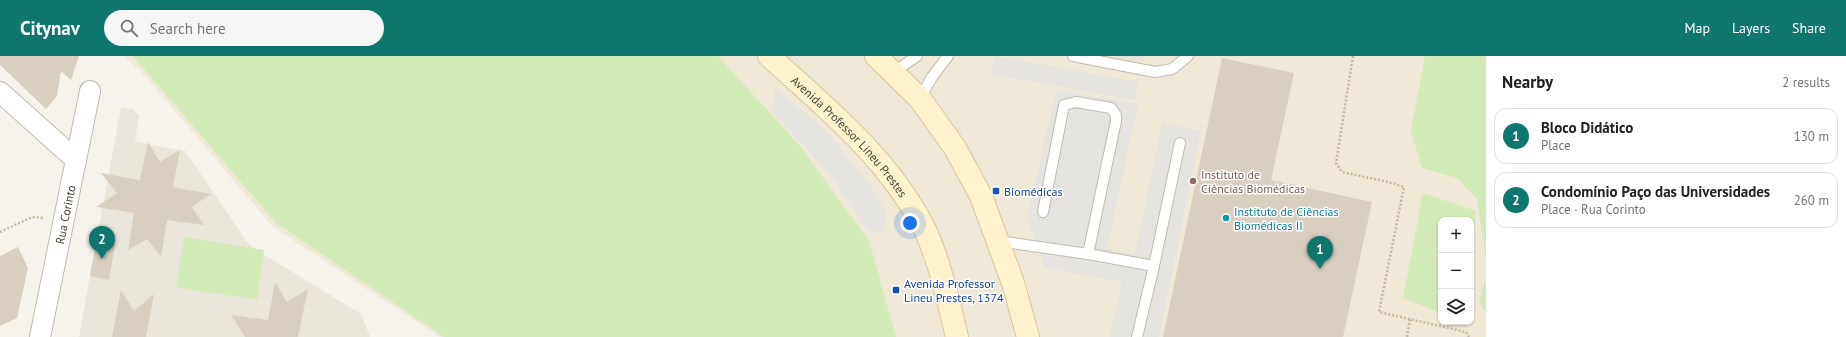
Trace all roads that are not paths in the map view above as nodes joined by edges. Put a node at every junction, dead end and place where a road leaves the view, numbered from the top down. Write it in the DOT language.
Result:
graph roads {
  1 [pos="769,56"];
  2 [pos="876,56"];
  3 [pos="917,56"];
  4 [pos="948,56"];
  5 [pos="1073,56"];
  6 [pos="1188,56"];
  7 [pos="894,72"];
  8 [pos="90,91"];
  9 [pos="0,92"];
  10 [pos="920,99"];
  11 [pos="1180,143"];
  12 [pos="76,160"];
  13 [pos="1044,212"];
  14 [pos="998,241"];
  15 [pos="1088,254"];
  16 [pos="1154,266"];
  17 [pos="1027,334"];
  18 [pos="40,337"];
  19 [pos="957,337"];
  20 [pos="1138,337"];
  1 -- 19 [label="main road, Avenida Professor Lineu Prestes"];
  2 -- 7 [label="main road"];
  3 -- 7 [label="lane"];
  4 -- 10 [label="lane"];
  5 -- 6 [label="lane"];
  7 -- 10 [label="main road"];
  8 -- 12 [label="street, Rua Corinto"];
  9 -- 12 [label="street"];
  10 -- 14 [label="main road"];
  11 -- 16 [label="lane"];
  12 -- 18 [label="street, Rua Corinto"];
  13 -- 15 [label="lane"];
  14 -- 15 [label="lane"];
  14 -- 17 [label="main road"];
  15 -- 16 [label="lane"];
  16 -- 20 [label="lane"];
}
